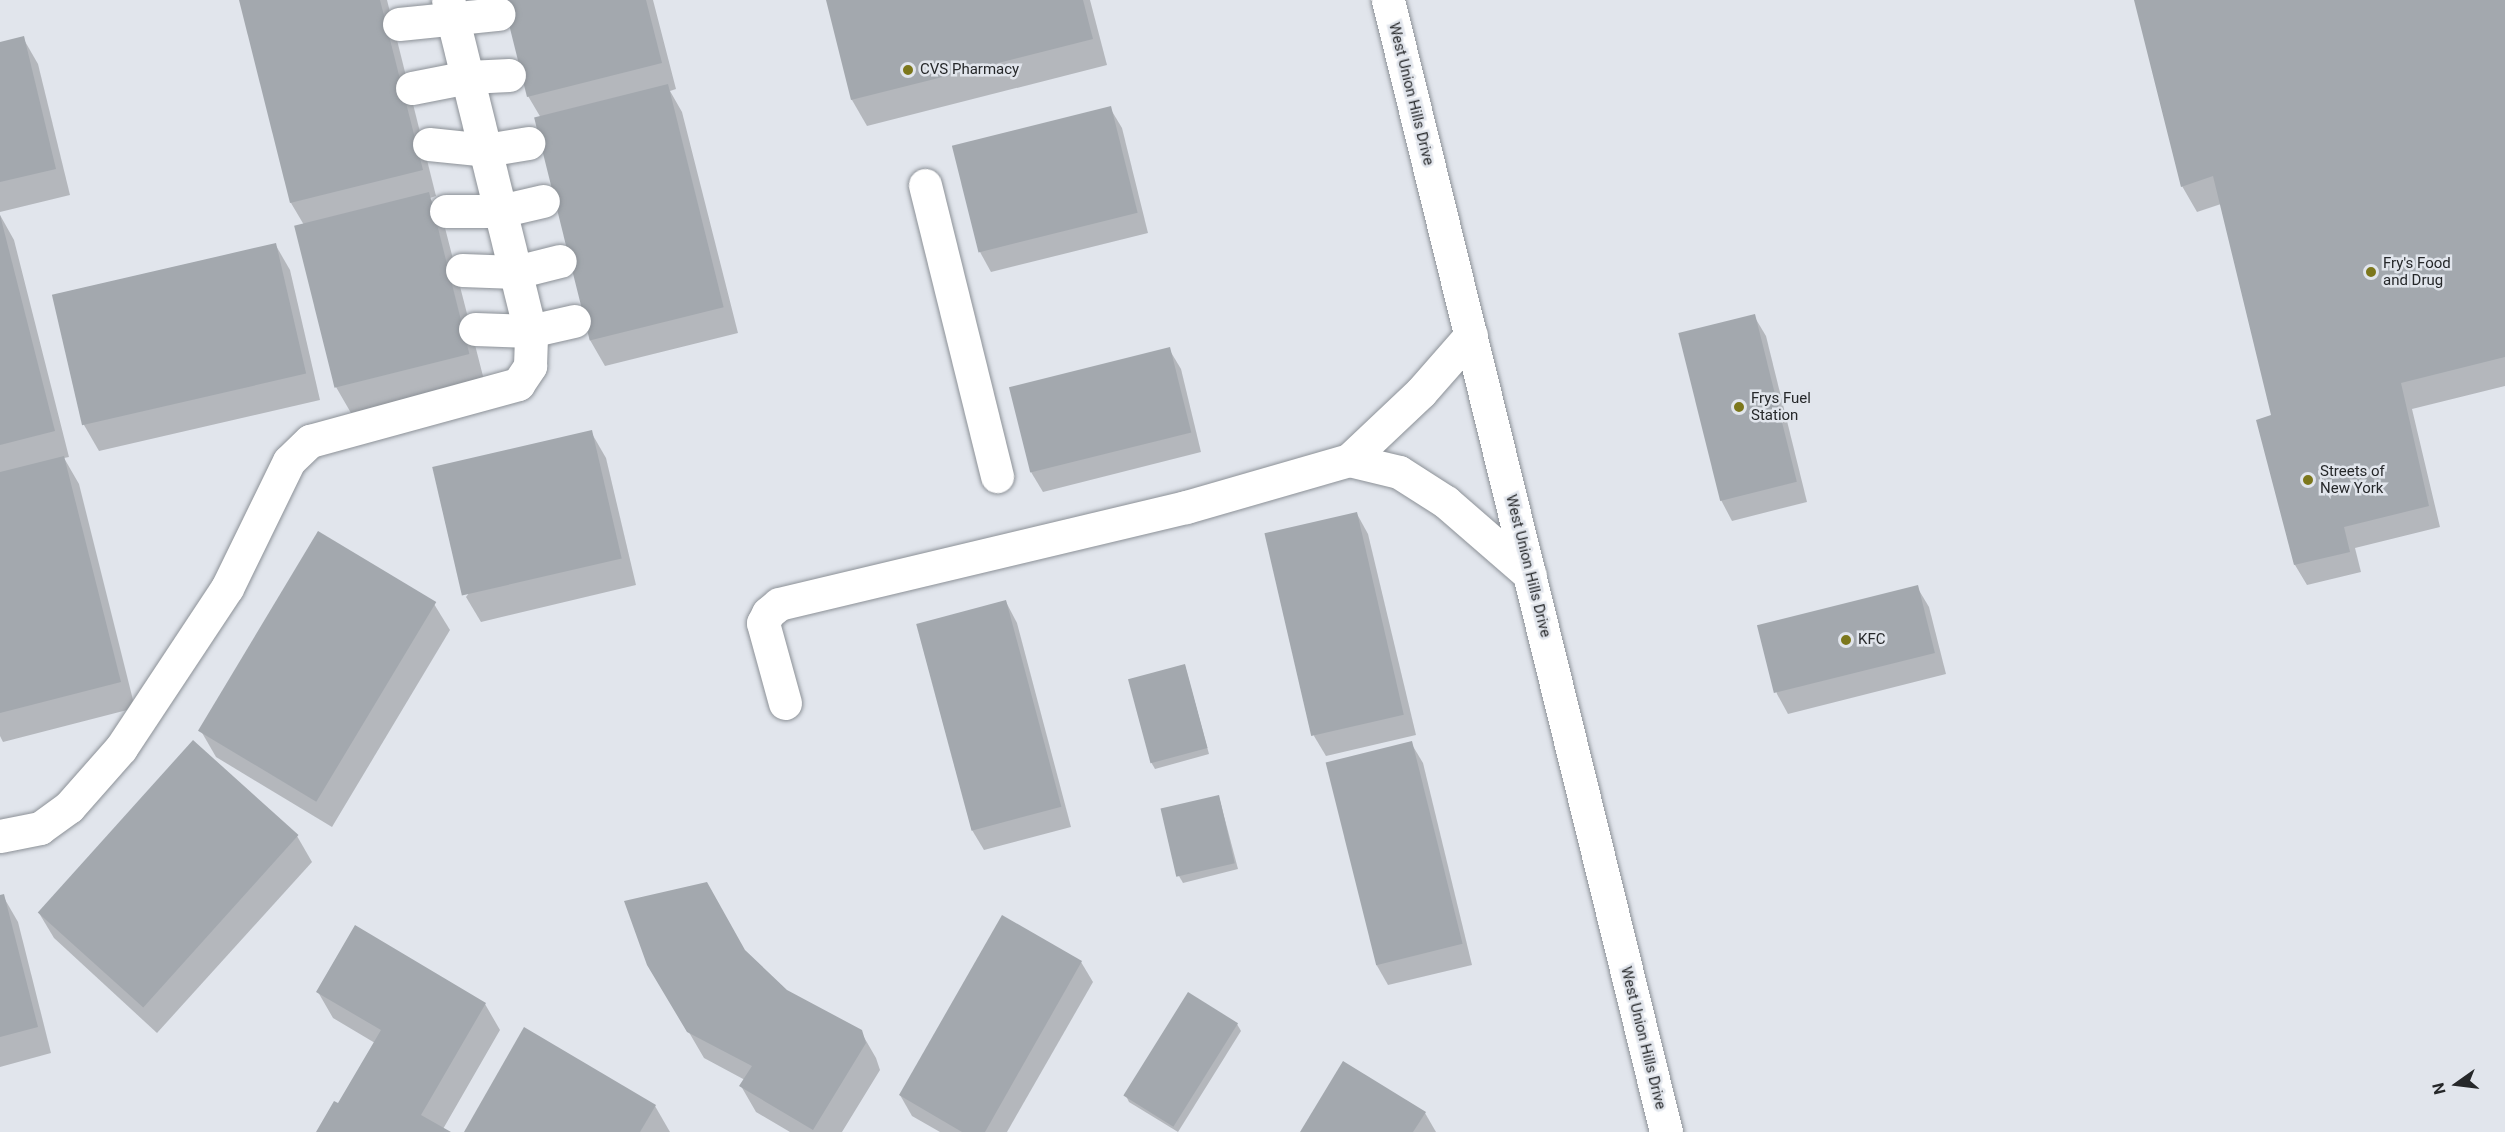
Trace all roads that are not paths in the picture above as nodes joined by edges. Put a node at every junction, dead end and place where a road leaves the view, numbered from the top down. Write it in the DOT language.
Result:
graph roads {
  1 [pos="1388,0"];
  2 [pos="451,9"];
  3 [pos="498,14"];
  4 [pos="399,24"];
  5 [pos="509,75"];
  6 [pos="468,77"];
  7 [pos="412,88"];
  8 [pos="528,143"];
  9 [pos="429,144"];
  10 [pos="486,150"];
  11 [pos="925,184"];
  12 [pos="543,201"];
  13 [pos="446,211"];
  14 [pos="500,211"];
  15 [pos="560,261"];
  16 [pos="462,270"];
  17 [pos="516,272"];
  18 [pos="574,321"];
  19 [pos="475,329"];
  20 [pos="530,332"];
  21 [pos="1471,335"];
  22 [pos="1349,460"];
  23 [pos="997,476"];
  24 [pos="1530,575"];
  25 [pos="784,703"];
  26 [pos="0,836"];
  27 [pos="1666,1132"];
  1 -- 21 [label="main road, West Union Hills Drive"];
  2 -- 3 [label="main road"];
  2 -- 4 [label="main road"];
  2 -- 6 [label="main road"];
  5 -- 6 [label="main road"];
  6 -- 7 [label="main road"];
  6 -- 10 [label="main road"];
  8 -- 10 [label="main road"];
  9 -- 10 [label="main road"];
  10 -- 14 [label="main road"];
  11 -- 23 [label="main road"];
  12 -- 14 [label="main road"];
  13 -- 14 [label="main road"];
  14 -- 17 [label="main road"];
  15 -- 17 [label="main road"];
  16 -- 17 [label="main road"];
  17 -- 20 [label="main road"];
  18 -- 20 [label="main road"];
  19 -- 20 [label="main road"];
  20 -- 26 [label="main road"];
  21 -- 22 [label="main road"];
  21 -- 24 [label="main road, West Union Hills Drive"];
  22 -- 24 [label="main road"];
  22 -- 25 [label="main road"];
  24 -- 27 [label="main road, West Union Hills Drive"];
}
